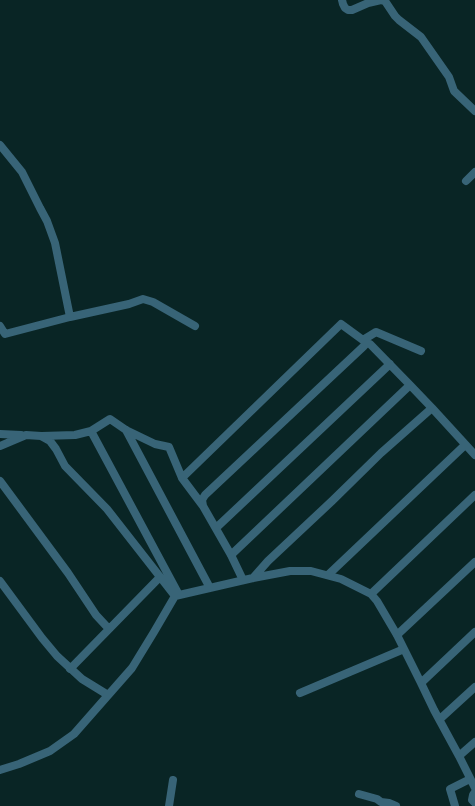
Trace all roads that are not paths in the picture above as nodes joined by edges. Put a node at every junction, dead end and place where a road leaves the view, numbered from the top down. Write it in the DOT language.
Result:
graph roads {
  1 [pos="342,0"];
  2 [pos="475,111"];
  3 [pos="0,145"];
  4 [pos="475,172"];
  5 [pos="466,182"];
  6 [pos="70,317"];
  7 [pos="0,326"];
  8 [pos="194,326"];
  9 [pos="2,335"];
  10 [pos="365,342"];
  11 [pos="421,351"];
  12 [pos="390,364"];
  13 [pos="410,385"];
  14 [pos="432,408"];
  15 [pos="126,430"];
  16 [pos="91,431"];
  17 [pos="0,434"];
  18 [pos="26,435"];
  19 [pos="42,436"];
  20 [pos="465,445"];
  21 [pos="0,446"];
  22 [pos="475,455"];
  23 [pos="182,478"];
  24 [pos="0,481"];
  25 [pos="475,495"];
  26 [pos="203,506"];
  27 [pos="216,528"];
  28 [pos="231,555"];
  29 [pos="475,562"];
  30 [pos="328,574"];
  31 [pos="160,577"];
  32 [pos="254,578"];
  33 [pos="243,580"];
  34 [pos="0,581"];
  35 [pos="210,588"];
  36 [pos="370,594"];
  37 [pos="177,596"];
  38 [pos="108,629"];
  39 [pos="475,632"];
  40 [pos="397,635"];
  41 [pos="404,649"];
  42 [pos="70,669"];
  43 [pos="421,683"];
  44 [pos="475,687"];
  45 [pos="300,694"];
  46 [pos="108,695"];
  47 [pos="440,719"];
  48 [pos="475,742"];
  49 [pos="459,756"];
  50 [pos="0,770"];
  51 [pos="470,779"];
  52 [pos="173,780"];
  53 [pos="475,788"];
  54 [pos="475,792"];
  55 [pos="359,794"];
  56 [pos="475,803"];
  57 [pos="169,806"];
  58 [pos="396,806"];
  59 [pos="455,806"];
  1 -- 2 [label="street"];
  3 -- 6 [label="street"];
  4 -- 5 [label="street"];
  6 -- 8 [label="street"];
  6 -- 9 [label="street"];
  7 -- 9 [label="street"];
  10 -- 11 [label="street"];
  10 -- 12 [label="street"];
  10 -- 23 [label="street"];
  10 -- 26 [label="street"];
  12 -- 13 [label="street"];
  12 -- 27 [label="street"];
  13 -- 14 [label="street"];
  13 -- 28 [label="street"];
  14 -- 20 [label="street"];
  14 -- 32 [label="street"];
  15 -- 16 [label="street"];
  15 -- 23 [label="street"];
  15 -- 35 [label="street"];
  16 -- 19 [label="street"];
  16 -- 37 [label="street"];
  17 -- 18 [label="street"];
  18 -- 19 [label="street"];
  18 -- 21 [label="street"];
  19 -- 31 [label="street"];
  20 -- 22 [label="street"];
  20 -- 30 [label="street"];
  23 -- 26 [label="street"];
  24 -- 38 [label="street"];
  25 -- 36 [label="street"];
  26 -- 27 [label="street"];
  27 -- 28 [label="street"];
  28 -- 33 [label="street"];
  29 -- 40 [label="street"];
  30 -- 32 [label="street"];
  30 -- 36 [label="street"];
  31 -- 37 [label="street"];
  31 -- 38 [label="street"];
  32 -- 33 [label="street"];
  33 -- 35 [label="street"];
  34 -- 42 [label="street"];
  35 -- 37 [label="street"];
  36 -- 40 [label="street"];
  37 -- 46 [label="street"];
  38 -- 42 [label="street"];
  39 -- 43 [label="street"];
  40 -- 41 [label="street"];
  41 -- 43 [label="street"];
  41 -- 45 [label="street"];
  42 -- 46 [label="street"];
  43 -- 47 [label="street"];
  44 -- 47 [label="street"];
  46 -- 50 [label="street"];
  47 -- 49 [label="street"];
  48 -- 49 [label="street"];
  49 -- 51 [label="street"];
  51 -- 53 [label="street"];
  51 -- 59 [label="street"];
  52 -- 57 [label="street"];
  54 -- 56 [label="street"];
  55 -- 58 [label="street"];
}
